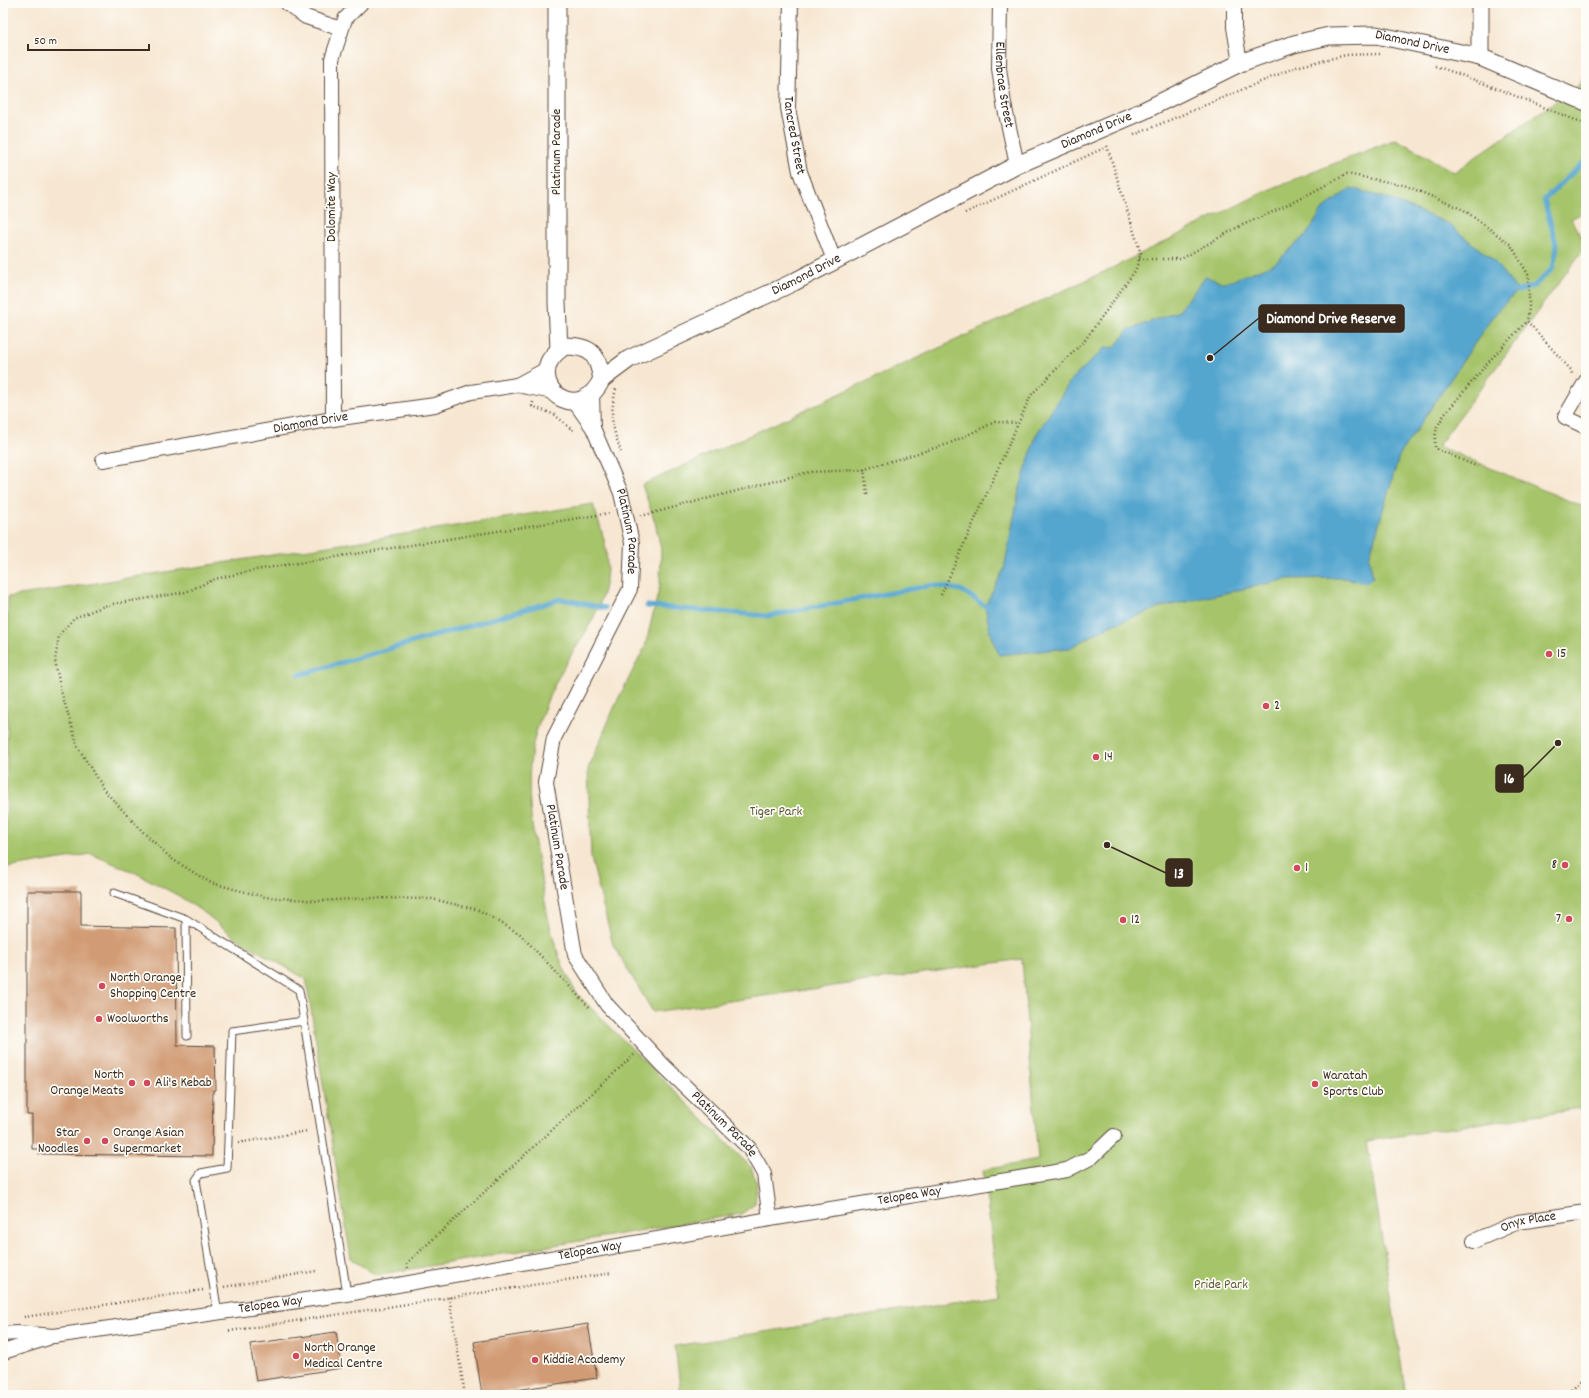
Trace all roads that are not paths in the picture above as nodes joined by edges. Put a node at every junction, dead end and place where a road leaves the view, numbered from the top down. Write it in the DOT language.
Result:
graph roads {
  1 [pos="287,3"];
  2 [pos="361,3"];
  3 [pos="557,3"];
  4 [pos="791,3"];
  5 [pos="1000,3"];
  6 [pos="1234,3"];
  7 [pos="1480,3"];
  8 [pos="341,30"];
  9 [pos="1480,57"];
  10 [pos="1240,63"];
  11 [pos="1586,102"];
  12 [pos="1017,165"];
  13 [pos="834,260"];
  14 [pos="557,302"];
  15 [pos="584,349"];
  16 [pos="559,350"];
  17 [pos="629,359"];
  18 [pos="547,369"];
  19 [pos="602,379"];
  20 [pos="517,385"];
  21 [pos="1583,386"];
  22 [pos="554,392"];
  23 [pos="592,394"];
  24 [pos="574,401"];
  25 [pos="333,419"];
  26 [pos="1586,426"];
  27 [pos="593,428"];
  28 [pos="103,460"];
  29 [pos="114,893"];
  30 [pos="186,919"];
  31 [pos="304,1021"];
  32 [pos="187,1036"];
  33 [pos="1114,1136"];
  34 [pos="1586,1212"];
  35 [pos="770,1219"];
  36 [pos="1474,1241"];
  37 [pos="346,1294"];
  38 [pos="218,1314"];
  39 [pos="3,1334"];
  40 [pos="54,1336"];
  41 [pos="3,1352"];
  1 -- 8 [label="street"];
  2 -- 8 [label="street, Dolomite Way"];
  3 -- 14 [label="street, Platinum Parade"];
  4 -- 13 [label="street, Tancred Street"];
  5 -- 12 [label="street, Ellenbrae Street"];
  6 -- 10 [label="street"];
  7 -- 9 [label="street"];
  8 -- 25 [label="street, Dolomite Way"];
  9 -- 10 [label="street, Diamond Drive"];
  9 -- 11 [label="street, Diamond Drive"];
  10 -- 12 [label="street, Diamond Drive"];
  12 -- 13 [label="street, Diamond Drive"];
  13 -- 17 [label="street, Diamond Drive"];
  14 -- 15 [label="street, Platinum Parade"];
  14 -- 16 [label="street, Platinum Parade"];
  15 -- 16 [label="street"];
  15 -- 17 [label="street"];
  15 -- 19 [label="street"];
  16 -- 18 [label="street"];
  17 -- 19 [label="street, Diamond Drive"];
  18 -- 20 [label="street, Diamond Drive"];
  18 -- 22 [label="street"];
  19 -- 23 [label="street"];
  20 -- 22 [label="street, Diamond Drive"];
  20 -- 25 [label="street, Diamond Drive"];
  21 -- 26 [label="street"];
  22 -- 24 [label="street"];
  23 -- 24 [label="street"];
  23 -- 27 [label="street, Platinum Parade"];
  24 -- 27 [label="street, Platinum Parade"];
  25 -- 28 [label="street, Diamond Drive"];
  27 -- 35 [label="street, Platinum Parade"];
  29 -- 30 [label="lane"];
  30 -- 31 [label="lane"];
  30 -- 32 [label="lane"];
  31 -- 37 [label="lane"];
  31 -- 38 [label="lane"];
  33 -- 35 [label="street, Telopea Way"];
  34 -- 36 [label="street, Onyx Place"];
  35 -- 37 [label="street, Telopea Way"];
  37 -- 38 [label="street, Telopea Way"];
  38 -- 40 [label="street, Telopea Way"];
  39 -- 40 [label="street, Telopea Way"];
  40 -- 41 [label="street, Telopea Way"];
}
